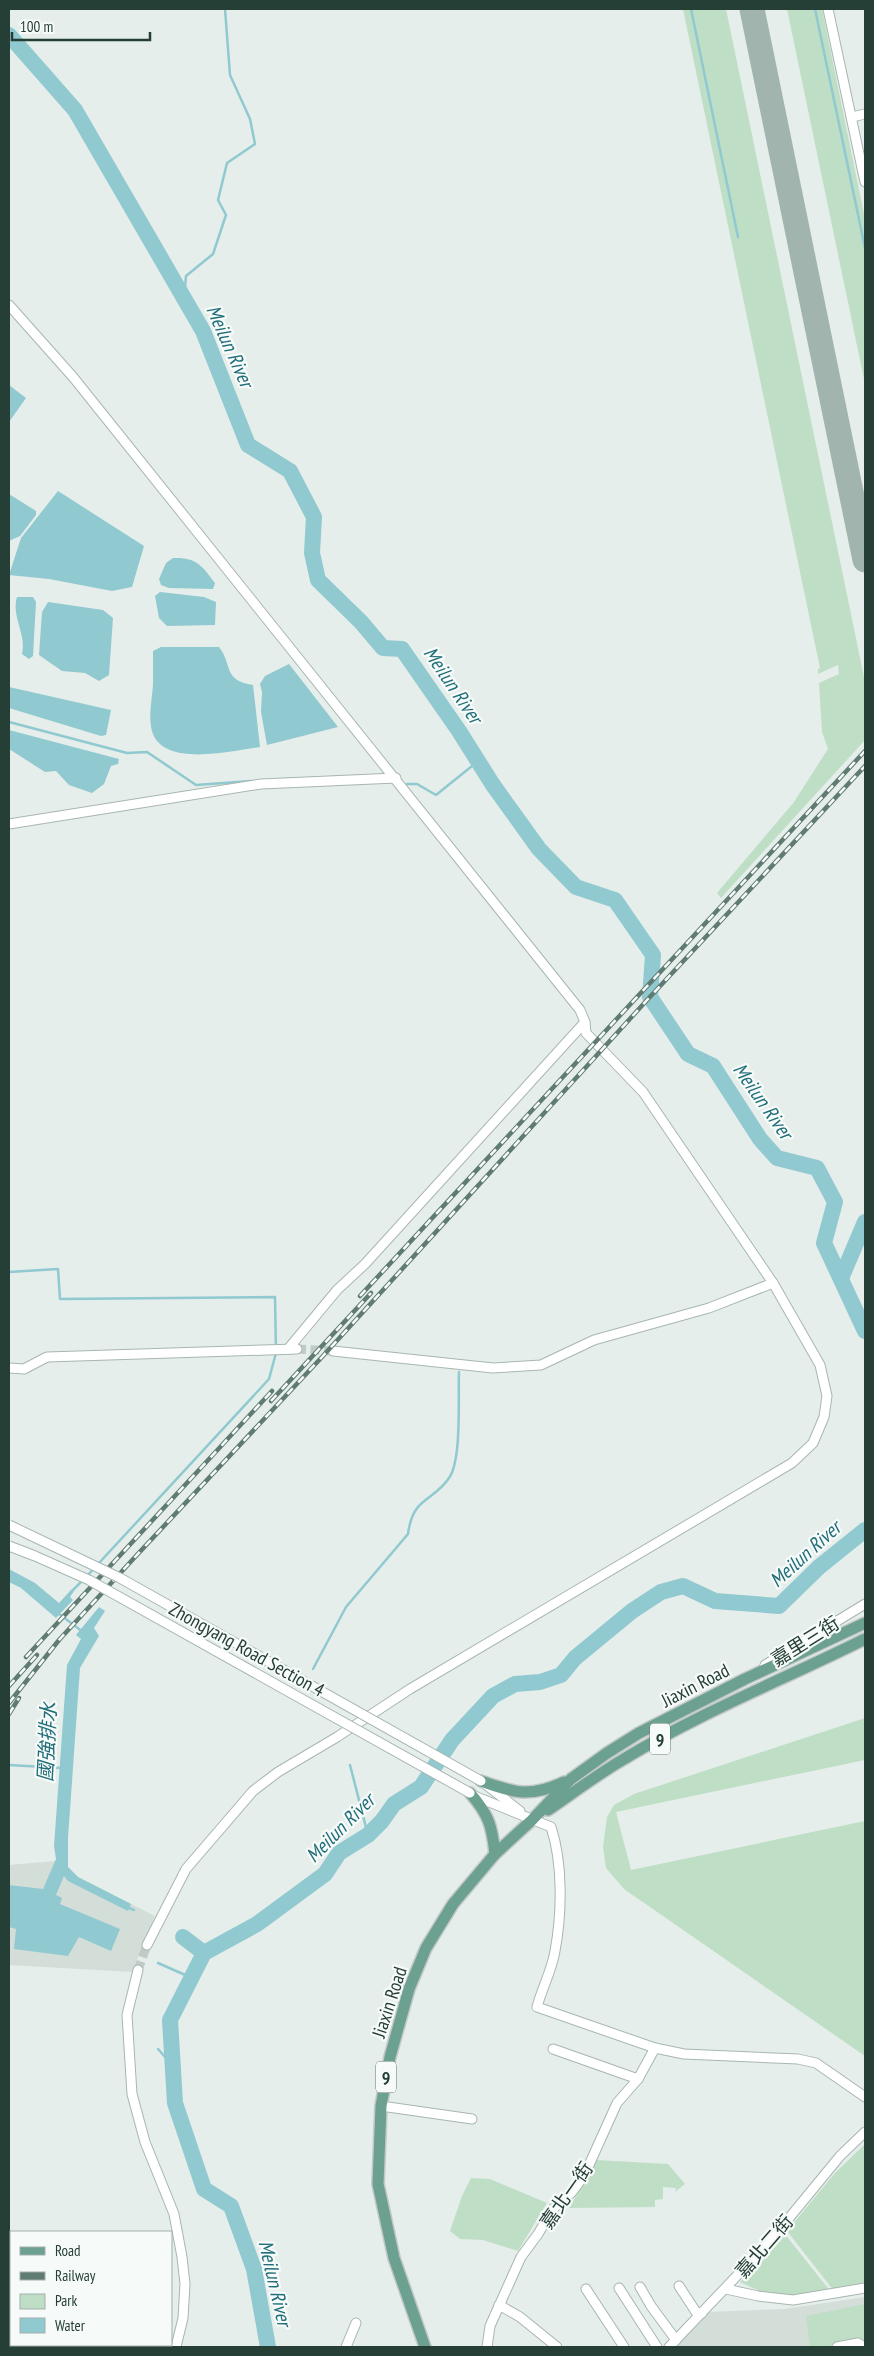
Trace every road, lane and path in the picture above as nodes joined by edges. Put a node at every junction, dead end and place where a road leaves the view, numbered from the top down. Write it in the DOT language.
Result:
graph roads {
  1 [pos="828,9"];
  2 [pos="865,114"];
  3 [pos="852,117"];
  4 [pos="865,182"];
  5 [pos="9,305"];
  6 [pos="396,778"];
  7 [pos="9,824"];
  8 [pos="585,1022"];
  9 [pos="773,1284"];
  10 [pos="333,1351"];
  11 [pos="9,1368"];
  12 [pos="9,1525"];
  13 [pos="9,1546"];
  14 [pos="865,1604"];
  15 [pos="865,1623"];
  16 [pos="865,1639"];
  17 [pos="745,1679"];
  18 [pos="571,1779"];
  19 [pos="481,1781"];
  20 [pos="470,1793"];
  21 [pos="532,1820"];
  22 [pos="495,1854"];
  23 [pos="147,1945"];
  24 [pos="138,1970"];
  25 [pos="655,2048"];
  26 [pos="553,2049"];
  27 [pos="638,2079"];
  28 [pos="865,2097"];
  29 [pos="381,2106"];
  30 [pos="472,2119"];
  31 [pos="865,2132"];
  32 [pos="679,2286"];
  33 [pos="640,2287"];
  34 [pos="619,2288"];
  35 [pos="865,2288"];
  36 [pos="586,2289"];
  37 [pos="726,2289"];
  38 [pos="499,2304"];
  39 [pos="702,2313"];
  40 [pos="356,2323"];
  41 [pos="676,2340"];
  42 [pos="489,2346"];
  43 [pos="176,2347"];
  44 [pos="346,2347"];
  45 [pos="425,2347"];
  46 [pos="556,2347"];
  47 [pos="624,2347"];
  48 [pos="657,2347"];
  49 [pos="669,2347"];
  50 [pos="838,2347"];
  51 [pos="864,2347"];
  1 -- 3 [label="street"];
  2 -- 3 [label="street"];
  3 -- 4 [label="street"];
  5 -- 6 [label="street"];
  6 -- 7 [label="street"];
  6 -- 8 [label="street"];
  8 -- 9 [label="street"];
  8 -- 11 [label="street"];
  9 -- 10 [label="street"];
  9 -- 23 [label="street"];
  12 -- 19 [label="street, Zhongyang Road Section 4, bridge"];
  13 -- 20 [label="street, Zhongyang Road Section 4, bridge"];
  14 -- 17 [label="street, 嘉里三街"];
  15 -- 17 [label="main road, Jiaxin Road / 9"];
  16 -- 21 [label="main road, Jiaxin Road / 9"];
  17 -- 18 [label="main road, Jiaxin Road / 9"];
  18 -- 19 [label="main road"];
  18 -- 21 [label="main road, Jiaxin Road / 9"];
  19 -- 21 [label="street, Zhongyang Road Section 4"];
  20 -- 21 [label="street, Zhongyang Road Section 4"];
  20 -- 22 [label="main road"];
  21 -- 22 [label="main road, Jiaxin Road / 9"];
  21 -- 25 [label="street"];
  22 -- 29 [label="main road, Jiaxin Road / 9"];
  24 -- 43 [label="street"];
  25 -- 27 [label="street, 嘉北一街"];
  25 -- 28 [label="street"];
  26 -- 27 [label="street"];
  27 -- 38 [label="street, 嘉北一街"];
  29 -- 30 [label="street"];
  29 -- 45 [label="main road, Jiaxin Road / 9"];
  31 -- 37 [label="street, 嘉北二街"];
  32 -- 39 [label="street"];
  33 -- 41 [label="street"];
  34 -- 48 [label="street"];
  35 -- 37 [label="street"];
  36 -- 47 [label="street"];
  37 -- 39 [label="street, 嘉北二街"];
  38 -- 42 [label="street, 嘉北一街"];
  38 -- 46 [label="street"];
  39 -- 41 [label="street, 嘉北二街"];
  40 -- 44 [label="street"];
  41 -- 49 [label="street, 嘉北二街"];
  50 -- 51 [label="street"];
}
